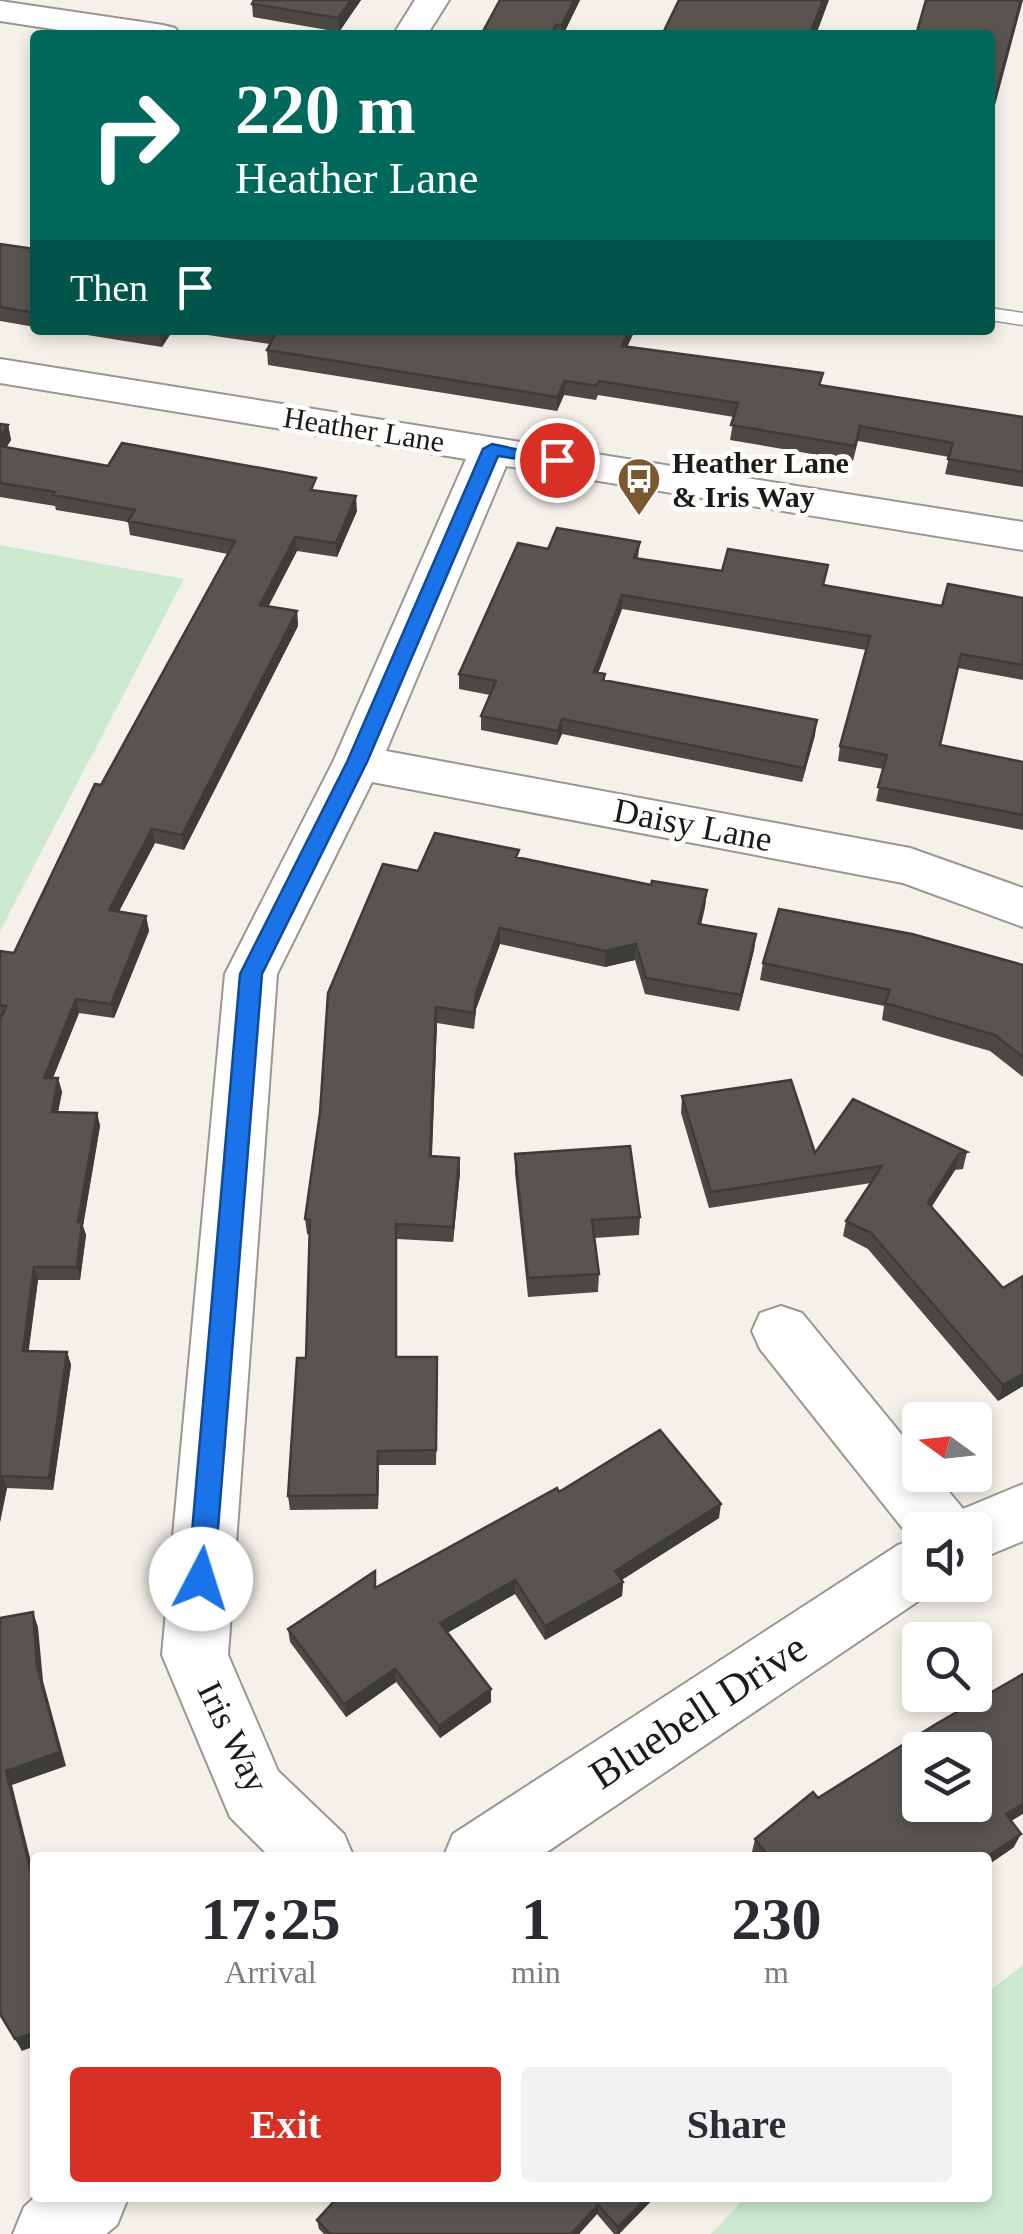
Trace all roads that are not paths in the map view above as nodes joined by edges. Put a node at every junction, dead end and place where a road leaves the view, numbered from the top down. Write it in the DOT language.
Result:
graph roads {
  1 [pos="432,0"];
  2 [pos="0,11"];
  3 [pos="129,30"];
  4 [pos="413,30"];
  5 [pos="995,315"];
  6 [pos="1023,319"];
  7 [pos="0,370"];
  8 [pos="492,449"];
  9 [pos="1023,536"];
  10 [pos="357,762"];
  11 [pos="1023,908"];
  12 [pos="781,1331"];
  13 [pos="927,1512"];
  14 [pos="1023,1512"];
  15 [pos="992,1526"];
  16 [pos="902,1577"];
  17 [pos="314,1852"];
  18 [pos="486,1852"];
  19 [pos="86,2202"];
  20 [pos="52,2234"];
  1 -- 4 [label="street"];
  2 -- 3 [label="street"];
  5 -- 6 [label="lane"];
  7 -- 8 [label="street, Heather Lane"];
  8 -- 9 [label="street, Heather Lane"];
  8 -- 10 [label="street, Iris Way"];
  10 -- 11 [label="street, Daisy Lane"];
  10 -- 17 [label="street, Iris Way"];
  12 -- 13 [label="street"];
  14 -- 15 [label="street"];
  16 -- 18 [label="street, Bluebell Drive"];
  19 -- 20 [label="street"];
}
